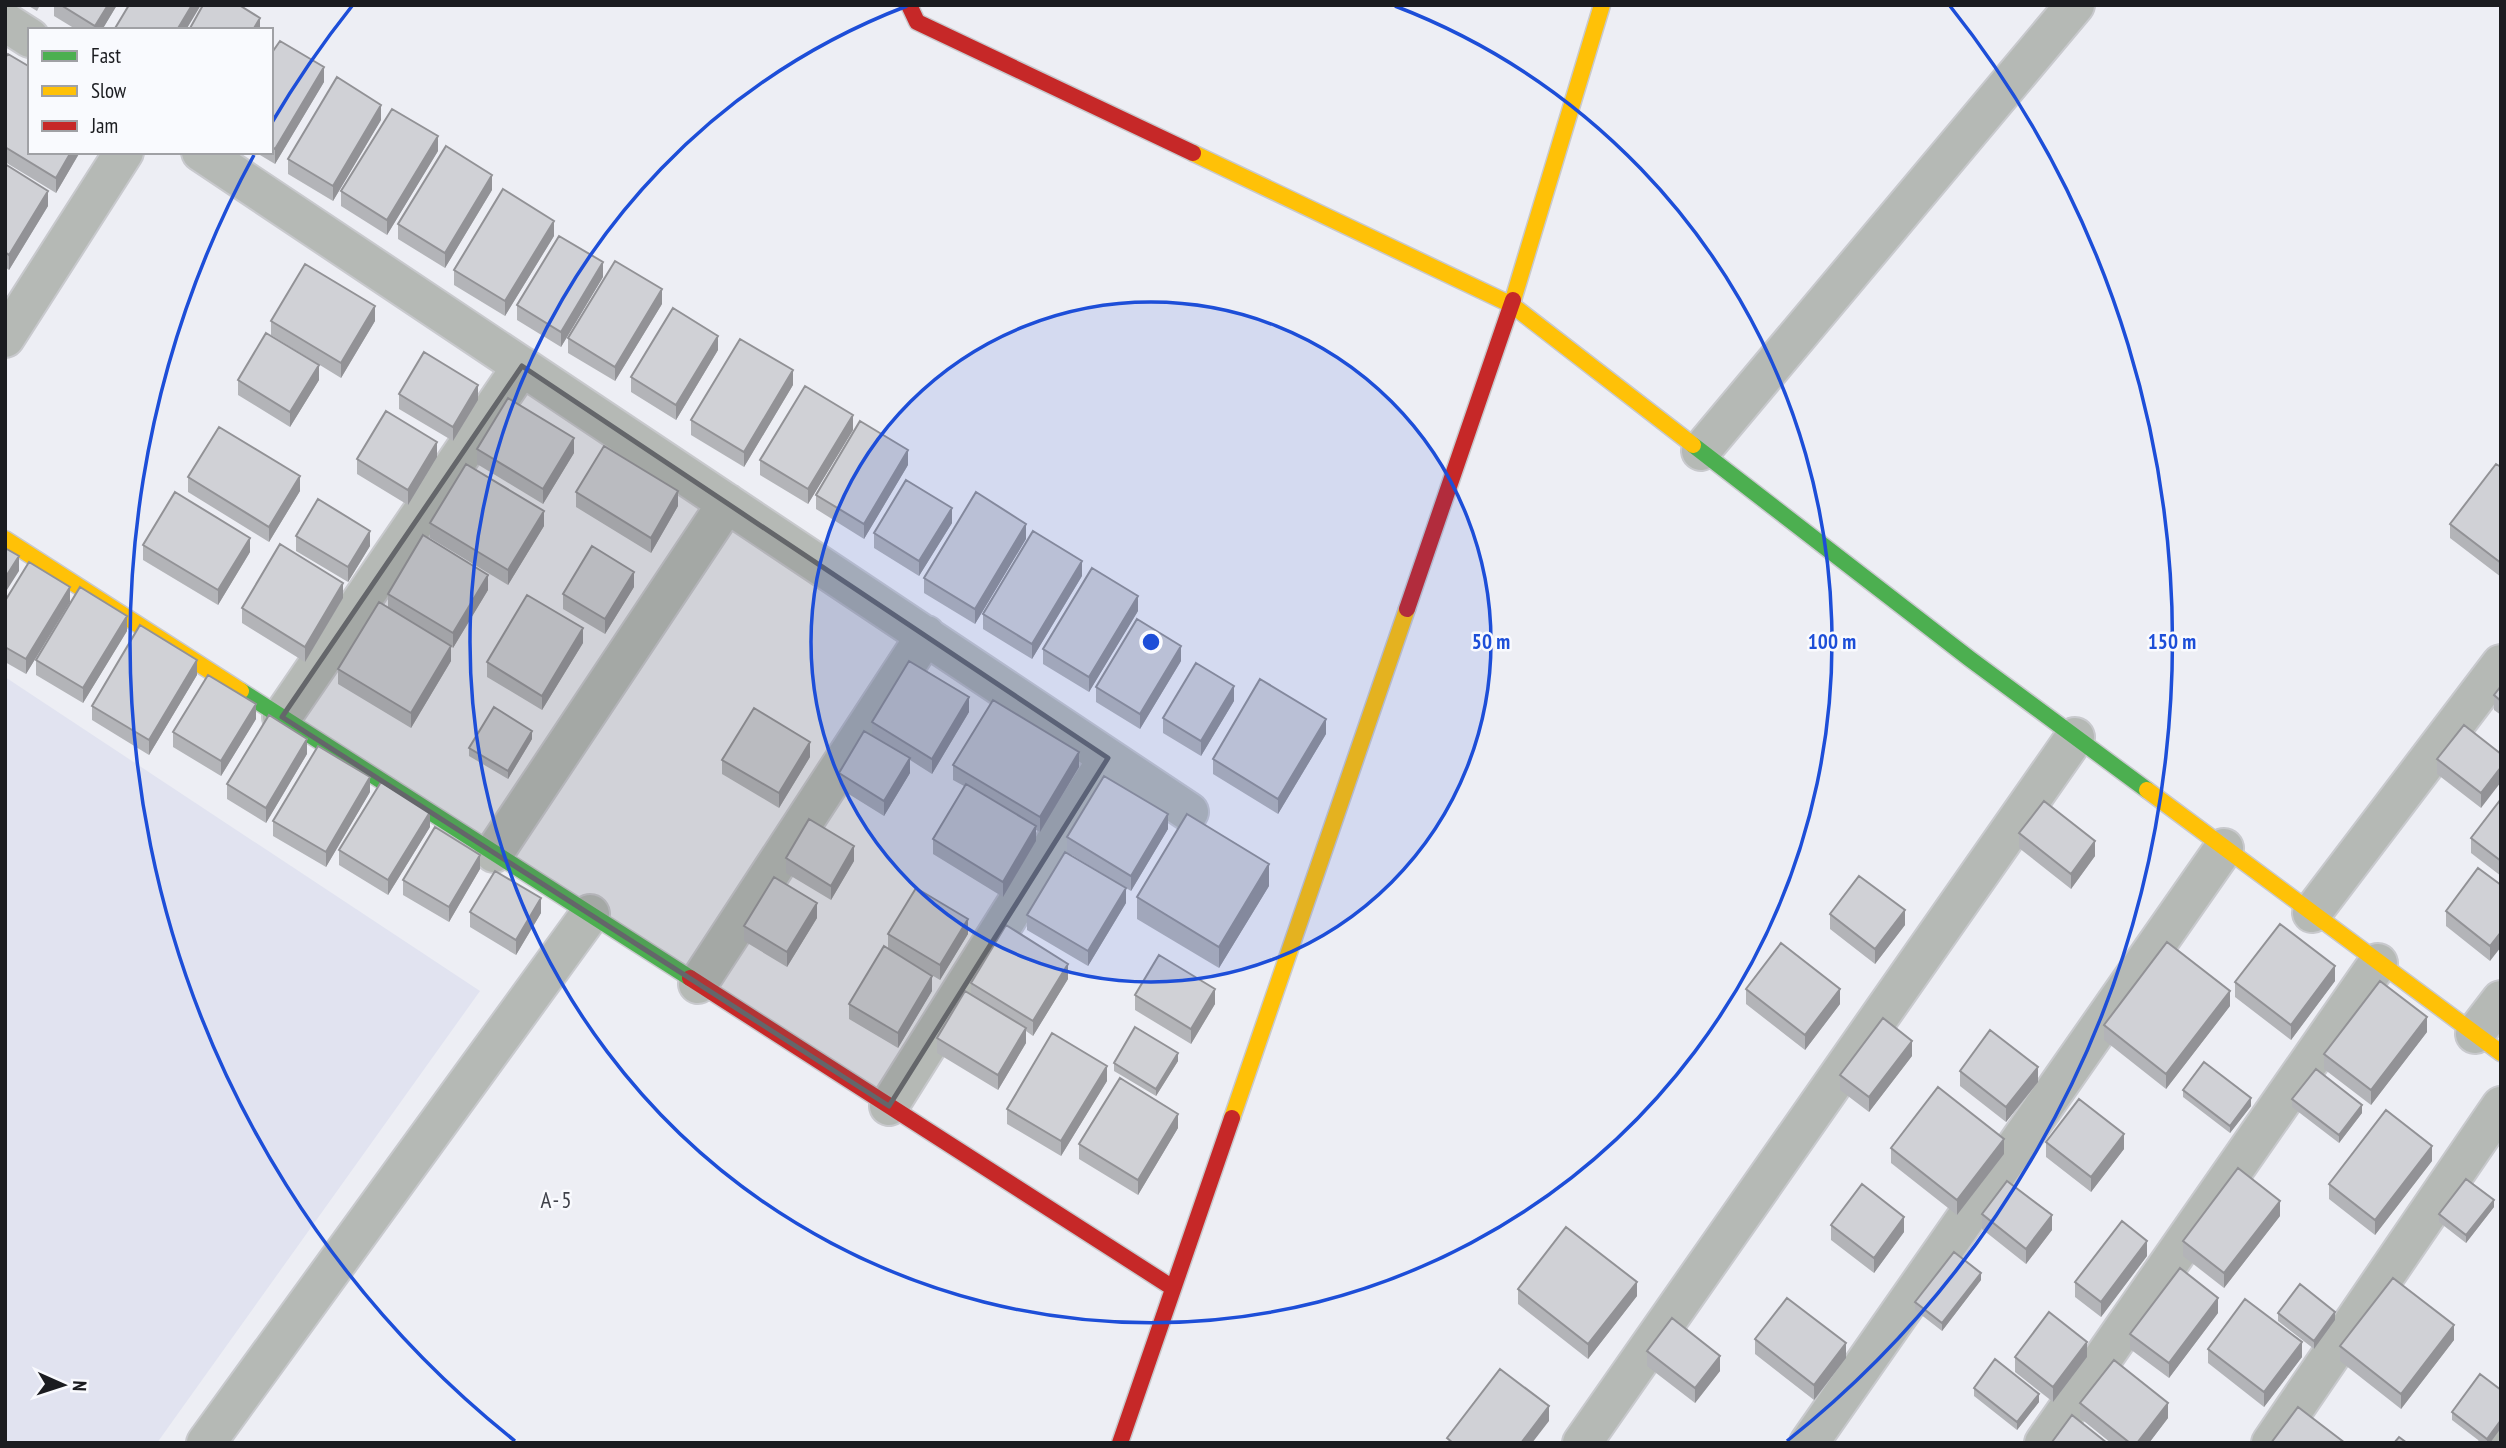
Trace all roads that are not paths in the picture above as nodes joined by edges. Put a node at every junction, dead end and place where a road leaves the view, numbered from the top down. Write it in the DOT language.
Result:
graph roads {
  1 [pos="909,5"];
  2 [pos="1602,5"];
  3 [pos="2075,5"];
  4 [pos="5,22"];
  5 [pos="28,37"];
  6 [pos="123,154"];
  7 [pos="204,154"];
  8 [pos="1512,305"];
  9 [pos="5,338"];
  10 [pos="522,366"];
  11 [pos="1701,451"];
  12 [pos="727,503"];
  13 [pos="5,539"];
  14 [pos="926,635"];
  15 [pos="2501,664"];
  16 [pos="282,717"];
  17 [pos="2075,737"];
  18 [pos="1108,758"];
  19 [pos="1189,812"];
  20 [pos="2224,848"];
  21 [pos="494,853"];
  22 [pos="2312,913"];
  23 [pos="590,914"];
  24 [pos="2378,963"];
  25 [pos="698,984"];
  26 [pos="2501,1000"];
  27 [pos="2488,1044"];
  28 [pos="889,1106"];
  29 [pos="2501,1106"];
  30 [pos="1173,1288"];
  31 [pos="206,1443"];
  32 [pos="1120,1443"];
  33 [pos="1582,1443"];
  34 [pos="1809,1443"];
  35 [pos="2044,1443"];
  36 [pos="2272,1443"];
  1 -- 8 [label="street"];
  2 -- 8 [label="street"];
  3 -- 11 [label="street"];
  4 -- 5 [label="street"];
  6 -- 9 [label="street"];
  7 -- 10 [label="street"];
  8 -- 11 [label="street"];
  8 -- 30 [label="street"];
  10 -- 12 [label="street"];
  10 -- 16 [label="street"];
  11 -- 17 [label="street"];
  12 -- 14 [label="street"];
  12 -- 21 [label="street"];
  13 -- 16 [label="street"];
  14 -- 18 [label="street"];
  14 -- 25 [label="street"];
  15 -- 22 [label="street"];
  16 -- 21 [label="street"];
  17 -- 20 [label="street"];
  17 -- 33 [label="street"];
  18 -- 19 [label="street"];
  18 -- 28 [label="street"];
  20 -- 22 [label="street"];
  20 -- 34 [label="street"];
  21 -- 23 [label="street"];
  22 -- 24 [label="street"];
  23 -- 25 [label="street"];
  23 -- 31 [label="street"];
  24 -- 27 [label="street"];
  24 -- 35 [label="street"];
  25 -- 28 [label="street"];
  26 -- 27 [label="street"];
  28 -- 30 [label="street"];
  29 -- 36 [label="street"];
  30 -- 32 [label="street"];
}
